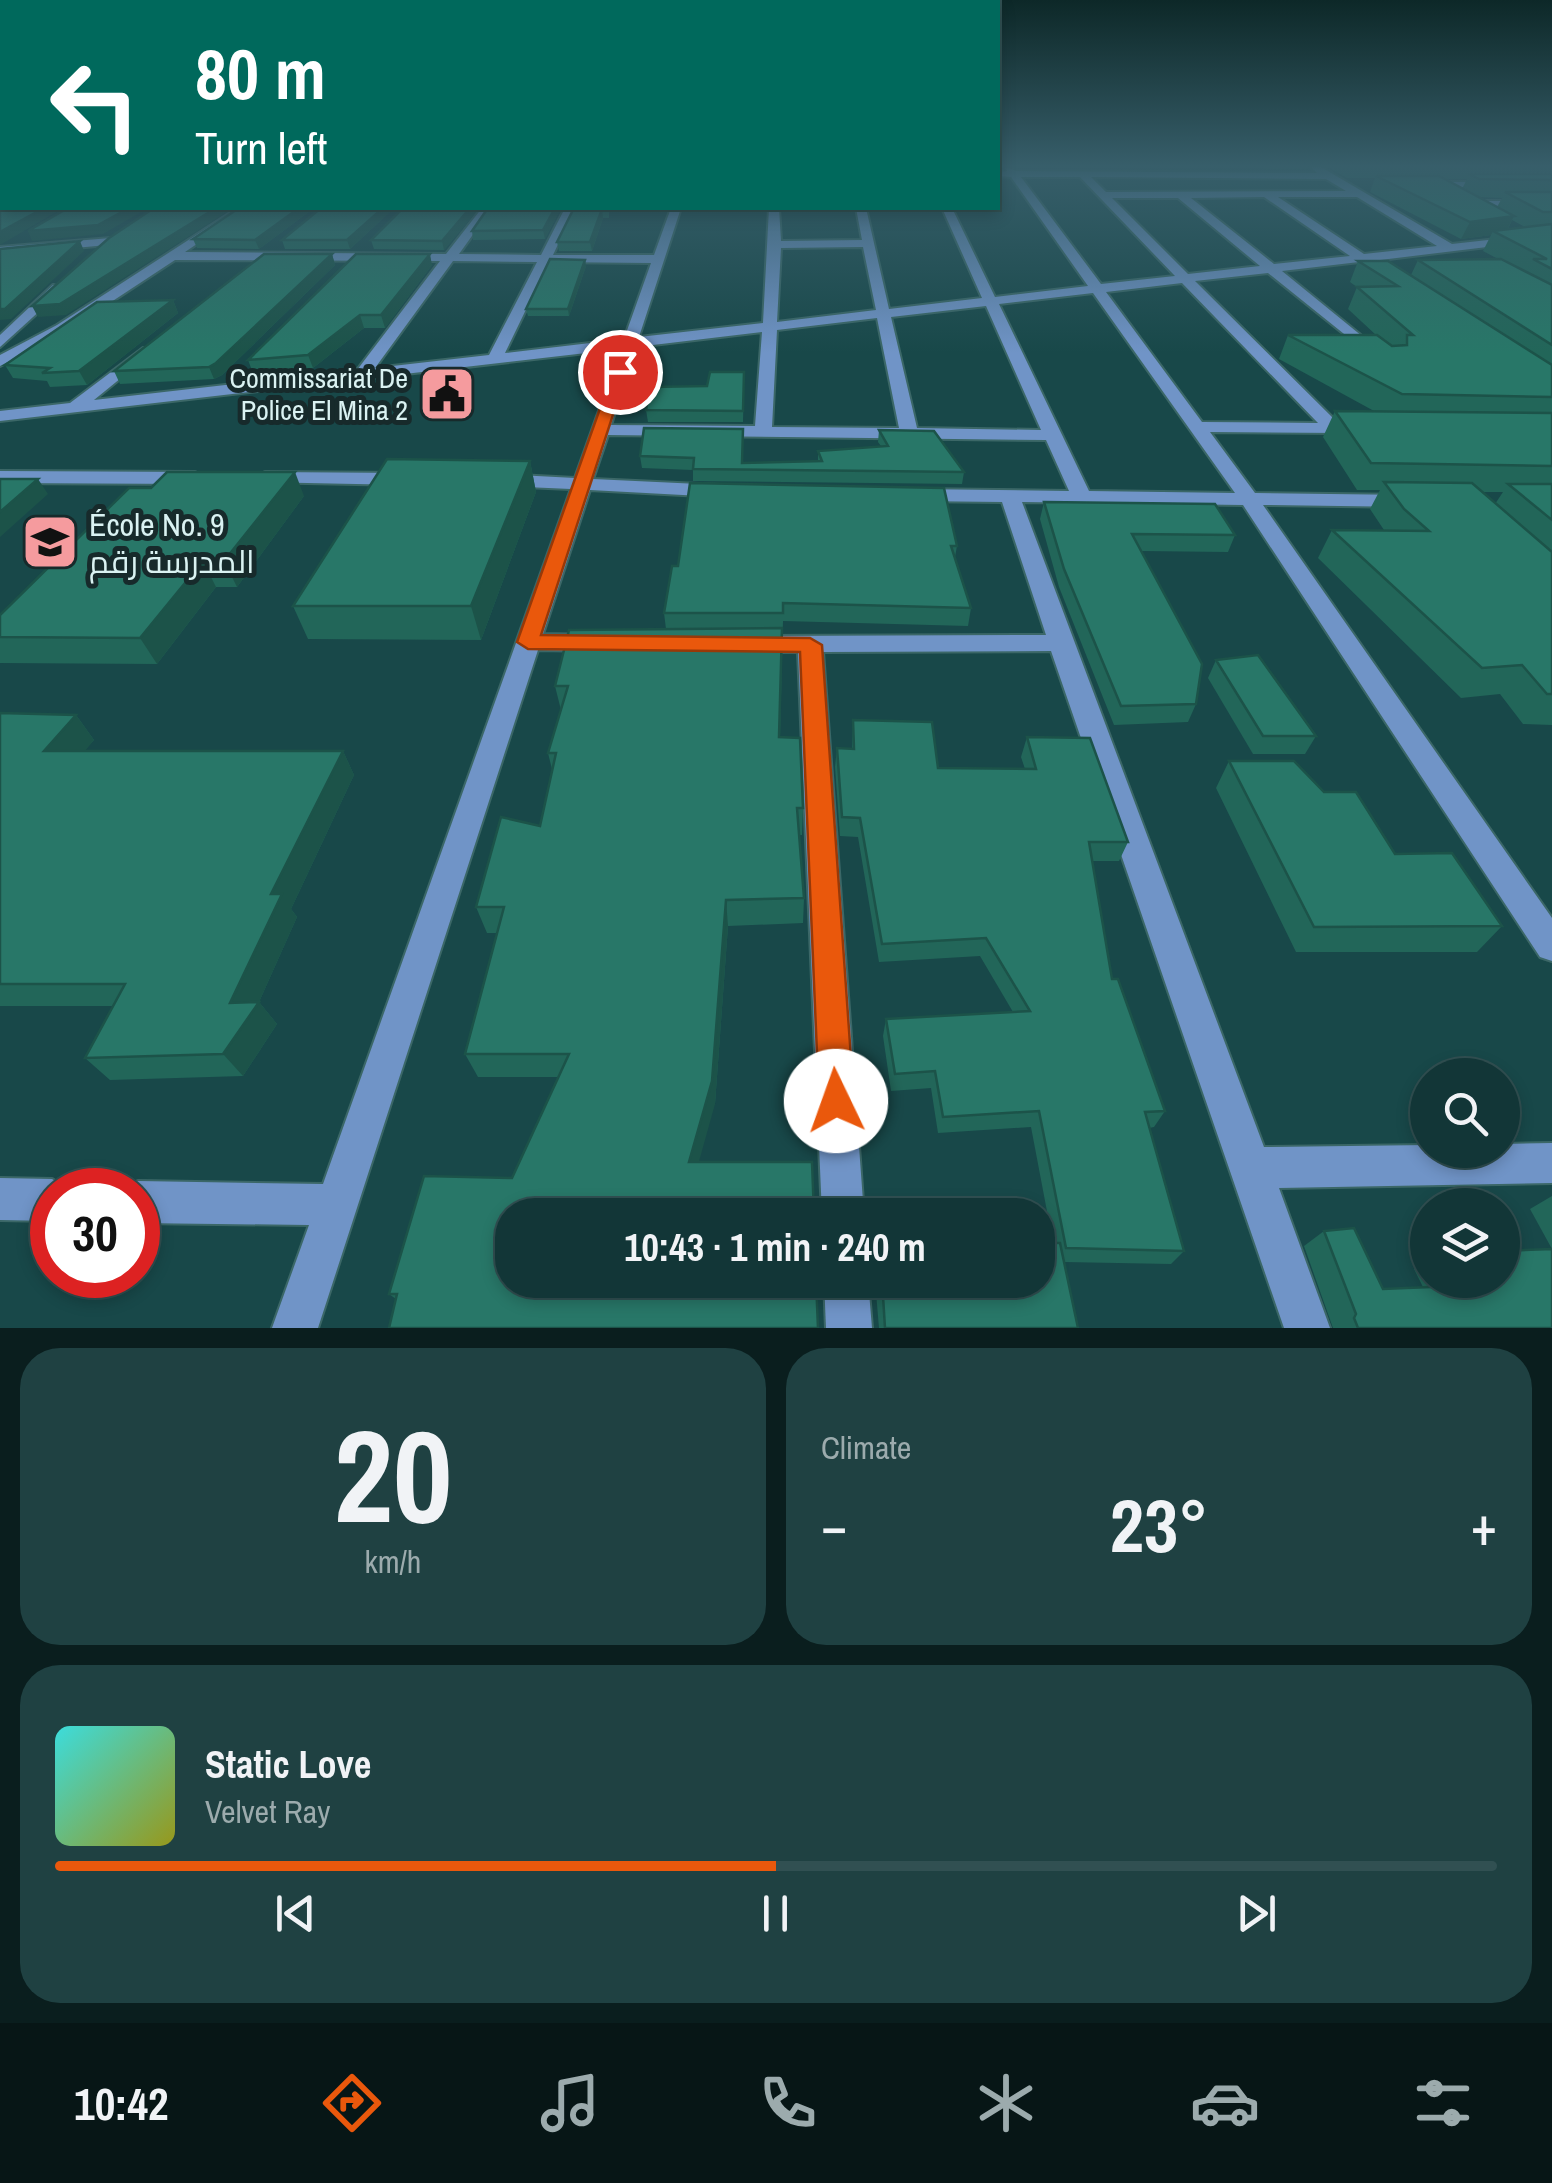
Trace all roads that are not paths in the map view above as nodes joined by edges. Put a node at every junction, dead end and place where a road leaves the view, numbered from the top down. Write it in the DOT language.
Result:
graph roads {
  1 [pos="214,229"];
  2 [pos="471,229"];
  3 [pos="560,229"];
  4 [pos="669,229"];
  5 [pos="775,229"];
  6 [pos="866,229"];
  7 [pos="957,229"];
  8 [pos="1050,229"];
  9 [pos="1137,229"];
  10 [pos="1222,229"];
  11 [pos="1317,229"];
  12 [pos="1420,229"];
  13 [pos="1516,230"];
  14 [pos="122,231"];
  15 [pos="30,233"];
  16 [pos="1552,236"];
  17 [pos="1530,239"];
  18 [pos="106,242"];
  19 [pos="870,243"];
  20 [pos="278,244"];
  21 [pos="366,245"];
  22 [pos="775,245"];
  23 [pos="1448,247"];
  24 [pos="0,250"];
  25 [pos="1552,250"];
  26 [pos="92,255"];
  27 [pos="174,256"];
  28 [pos="263,256"];
  29 [pos="354,257"];
  30 [pos="450,257"];
  31 [pos="545,258"];
  32 [pos="1360,258"];
  33 [pos="658,259"];
  34 [pos="1477,264"];
  35 [pos="1269,268"];
  36 [pos="1376,268"];
  37 [pos="248,269"];
  38 [pos="341,270"];
  39 [pos="1184,278"];
  40 [pos="68,285"];
  41 [pos="1096,288"];
  42 [pos="118,292"];
  43 [pos="85,293"];
  44 [pos="990,300"];
  45 [pos="883,314"];
  46 [pos="768,326"];
  47 [pos="0,343"];
  48 [pos="629,343"];
  49 [pos="154,344"];
  50 [pos="496,358"];
  51 [pos="0,361"];
  52 [pos="1387,363"];
  53 [pos="362,374"];
  54 [pos="235,376"];
  55 [pos="222,390"];
  56 [pos="76,406"];
  57 [pos="0,416"];
  58 [pos="1196,427"];
  59 [pos="1333,428"];
  60 [pos="1353,428"];
  61 [pos="600,430"];
  62 [pos="763,432"];
  63 [pos="909,434"];
  64 [pos="1054,435"];
  65 [pos="0,477"];
  66 [pos="435,479"];
  67 [pos="472,479"];
  68 [pos="579,482"];
  69 [pos="746,492"];
  70 [pos="897,495"];
  71 [pos="1010,497"];
  72 [pos="1082,498"];
  73 [pos="1249,500"];
  74 [pos="1424,501"];
  75 [pos="528,642"];
  76 [pos="622,643"];
  77 [pos="716,644"];
  78 [pos="1059,644"];
  79 [pos="810,645"];
  80 [pos="1552,946"];
  81 [pos="1552,1163"];
  82 [pos="1253,1168"];
  83 [pos="841,1198"];
  84 [pos="0,1199"];
  85 [pos="30,1200"];
  86 [pos="160,1202"];
  87 [pos="337,1206"];
  88 [pos="847,1298"];
  89 [pos="295,1328"];
  90 [pos="849,1328"];
  91 [pos="1307,1328"];
  1 -- 27 [label="street"];
  2 -- 30 [label="street"];
  3 -- 31 [label="street"];
  4 -- 33 [label="street"];
  5 -- 22 [label="street"];
  6 -- 19 [label="street"];
  7 -- 44 [label="street"];
  8 -- 41 [label="street"];
  9 -- 39 [label="street"];
  10 -- 35 [label="street"];
  11 -- 32 [label="street"];
  12 -- 23 [label="street"];
  13 -- 17 [label="street"];
  14 -- 18 [label="street"];
  15 -- 24 [label="street"];
  16 -- 17 [label="street"];
  17 -- 23 [label="street"];
  17 -- 25 [label="street"];
  18 -- 24 [label="street"];
  18 -- 26 [label="street"];
  19 -- 22 [label="street"];
  19 -- 45 [label="street"];
  20 -- 28 [label="street"];
  21 -- 29 [label="street"];
  22 -- 46 [label="street"];
  23 -- 32 [label="street"];
  23 -- 34 [label="street"];
  27 -- 28 [label="street"];
  27 -- 42 [label="street"];
  28 -- 29 [label="street"];
  28 -- 37 [label="street"];
  29 -- 30 [label="street"];
  29 -- 38 [label="street"];
  30 -- 31 [label="street"];
  30 -- 53 [label="street"];
  31 -- 33 [label="street"];
  31 -- 50 [label="street"];
  32 -- 35 [label="street"];
  32 -- 36 [label="street"];
  33 -- 48 [label="street"];
  35 -- 39 [label="street"];
  35 -- 52 [label="street"];
  39 -- 41 [label="street"];
  39 -- 59 [label="street"];
  40 -- 47 [label="street"];
  41 -- 44 [label="street"];
  41 -- 58 [label="street"];
  42 -- 43 [label="street"];
  42 -- 51 [label="street"];
  44 -- 45 [label="street"];
  44 -- 64 [label="street"];
  45 -- 46 [label="street"];
  45 -- 63 [label="street"];
  46 -- 48 [label="street"];
  46 -- 62 [label="street"];
  48 -- 50 [label="street"];
  48 -- 61 [label="street"];
  49 -- 56 [label="street"];
  50 -- 53 [label="street"];
  53 -- 55 [label="street"];
  54 -- 55 [label="street"];
  55 -- 56 [label="street"];
  56 -- 57 [label="street"];
  58 -- 59 [label="street"];
  58 -- 73 [label="street"];
  59 -- 60 [label="street"];
  61 -- 62 [label="street"];
  61 -- 68 [label="street"];
  62 -- 63 [label="street"];
  63 -- 64 [label="street"];
  64 -- 72 [label="street"];
  65 -- 66 [label="street"];
  67 -- 68 [label="street"];
  68 -- 69 [label="street"];
  68 -- 75 [label="street"];
  70 -- 71 [label="street"];
  71 -- 72 [label="street"];
  71 -- 78 [label="street"];
  72 -- 73 [label="street"];
  73 -- 74 [label="street"];
  73 -- 80 [label="street"];
  75 -- 76 [label="street"];
  75 -- 87 [label="street"];
  77 -- 79 [label="street"];
  78 -- 79 [label="street"];
  78 -- 82 [label="street"];
  79 -- 83 [label="street"];
  81 -- 82 [label="street"];
  82 -- 91 [label="street"];
  84 -- 85 [label="street"];
  86 -- 87 [label="street"];
  87 -- 89 [label="street"];
  88 -- 90 [label="street"];
}
